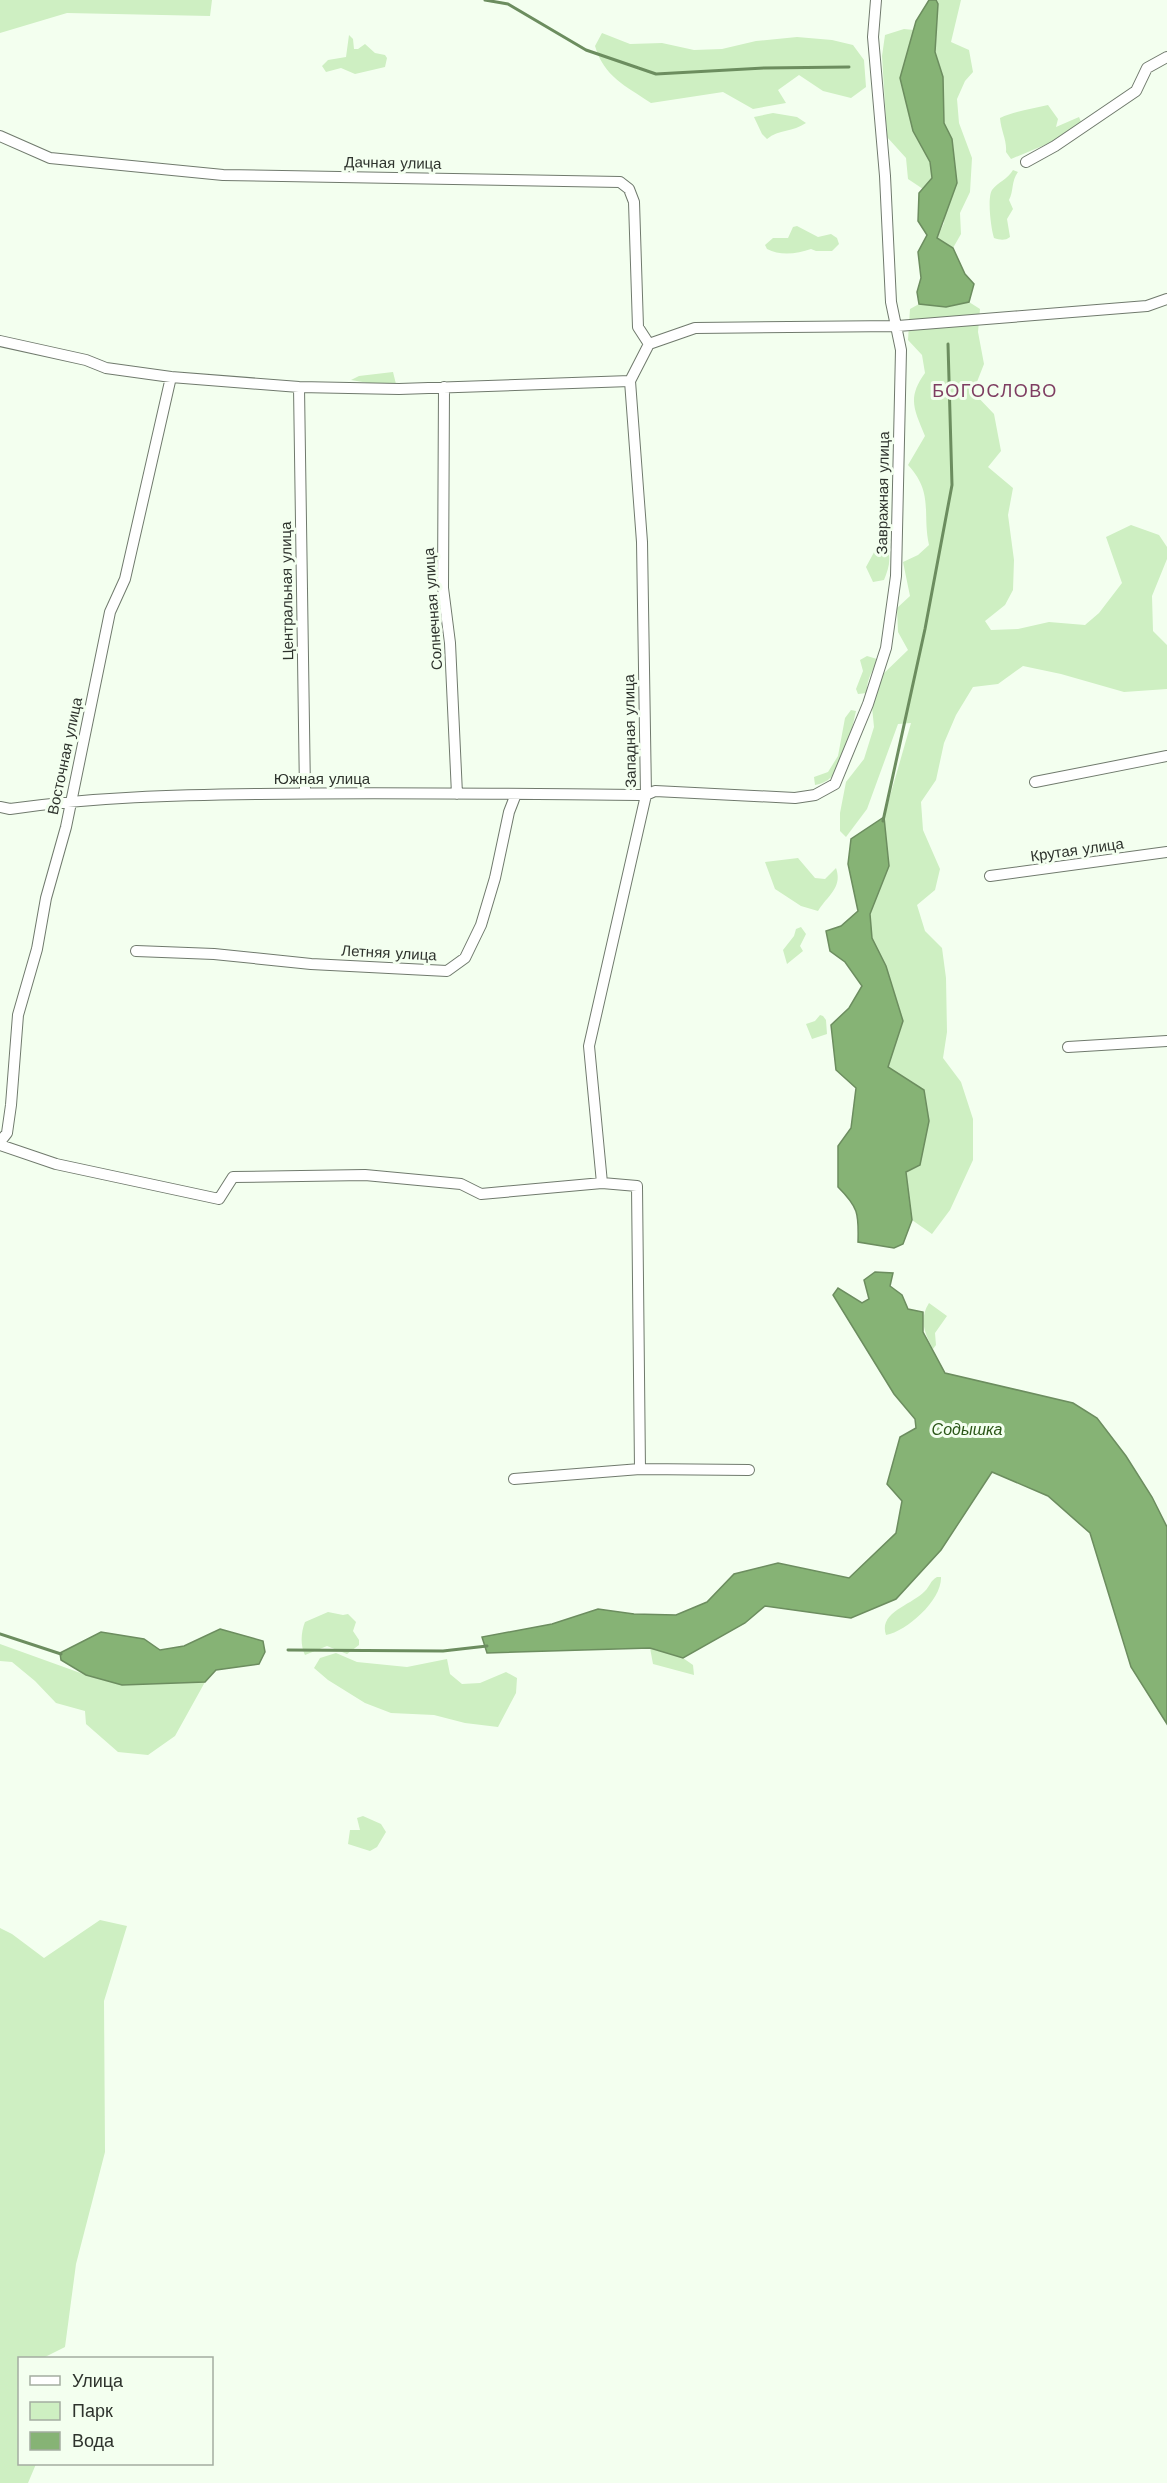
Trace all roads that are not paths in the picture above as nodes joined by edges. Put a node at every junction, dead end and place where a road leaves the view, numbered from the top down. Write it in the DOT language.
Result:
graph roads {
  1 [pos="876,0"];
  2 [pos="1167,57"];
  3 [pos="0,136"];
  4 [pos="1026,162"];
  5 [pos="1167,299"];
  6 [pos="898,326"];
  7 [pos="0,341"];
  8 [pos="649,344"];
  9 [pos="171,377"];
  10 [pos="630,381"];
  11 [pos="298,387"];
  12 [pos="444,387"];
  13 [pos="1167,756"];
  14 [pos="1035,782"];
  15 [pos="305,793"];
  16 [pos="457,794"];
  17 [pos="516,794"];
  18 [pos="646,795"];
  19 [pos="72,800"];
  20 [pos="0,807"];
  21 [pos="1167,852"];
  22 [pos="990,876"];
  23 [pos="136,951"];
  24 [pos="1167,1041"];
  25 [pos="1068,1047"];
  26 [pos="0,1144"];
  27 [pos="602,1183"];
  28 [pos="639,1469"];
  29 [pos="749,1470"];
  30 [pos="514,1479"];
  1 -- 6 [label="street, Завражная улица"];
  2 -- 4 [label="street"];
  3 -- 8 [label="street, Дачная улица"];
  5 -- 6 [label="street"];
  6 -- 8 [label="street"];
  6 -- 18 [label="street, Завражная улица"];
  7 -- 9 [label="street"];
  8 -- 10 [label="street"];
  9 -- 11 [label="street"];
  9 -- 19 [label="street, Восточная улица"];
  10 -- 12 [label="street"];
  10 -- 18 [label="street, Западная улица"];
  11 -- 12 [label="street"];
  11 -- 15 [label="street, Центральная улица"];
  12 -- 16 [label="street, Солнечная улица"];
  13 -- 14 [label="street"];
  15 -- 16 [label="street, Южная улица"];
  15 -- 19 [label="street, Южная улица"];
  16 -- 17 [label="street, Южная улица"];
  17 -- 18 [label="street, Южная улица"];
  17 -- 23 [label="street, Летняя улица"];
  18 -- 27 [label="street, Западная улица"];
  19 -- 20 [label="street, Южная улица"];
  19 -- 26 [label="street, Восточная улица"];
  21 -- 22 [label="street, Крутая улица"];
  24 -- 25 [label="street"];
  26 -- 27 [label="street"];
  27 -- 28 [label="street"];
  28 -- 29 [label="street"];
  28 -- 30 [label="street"];
}
